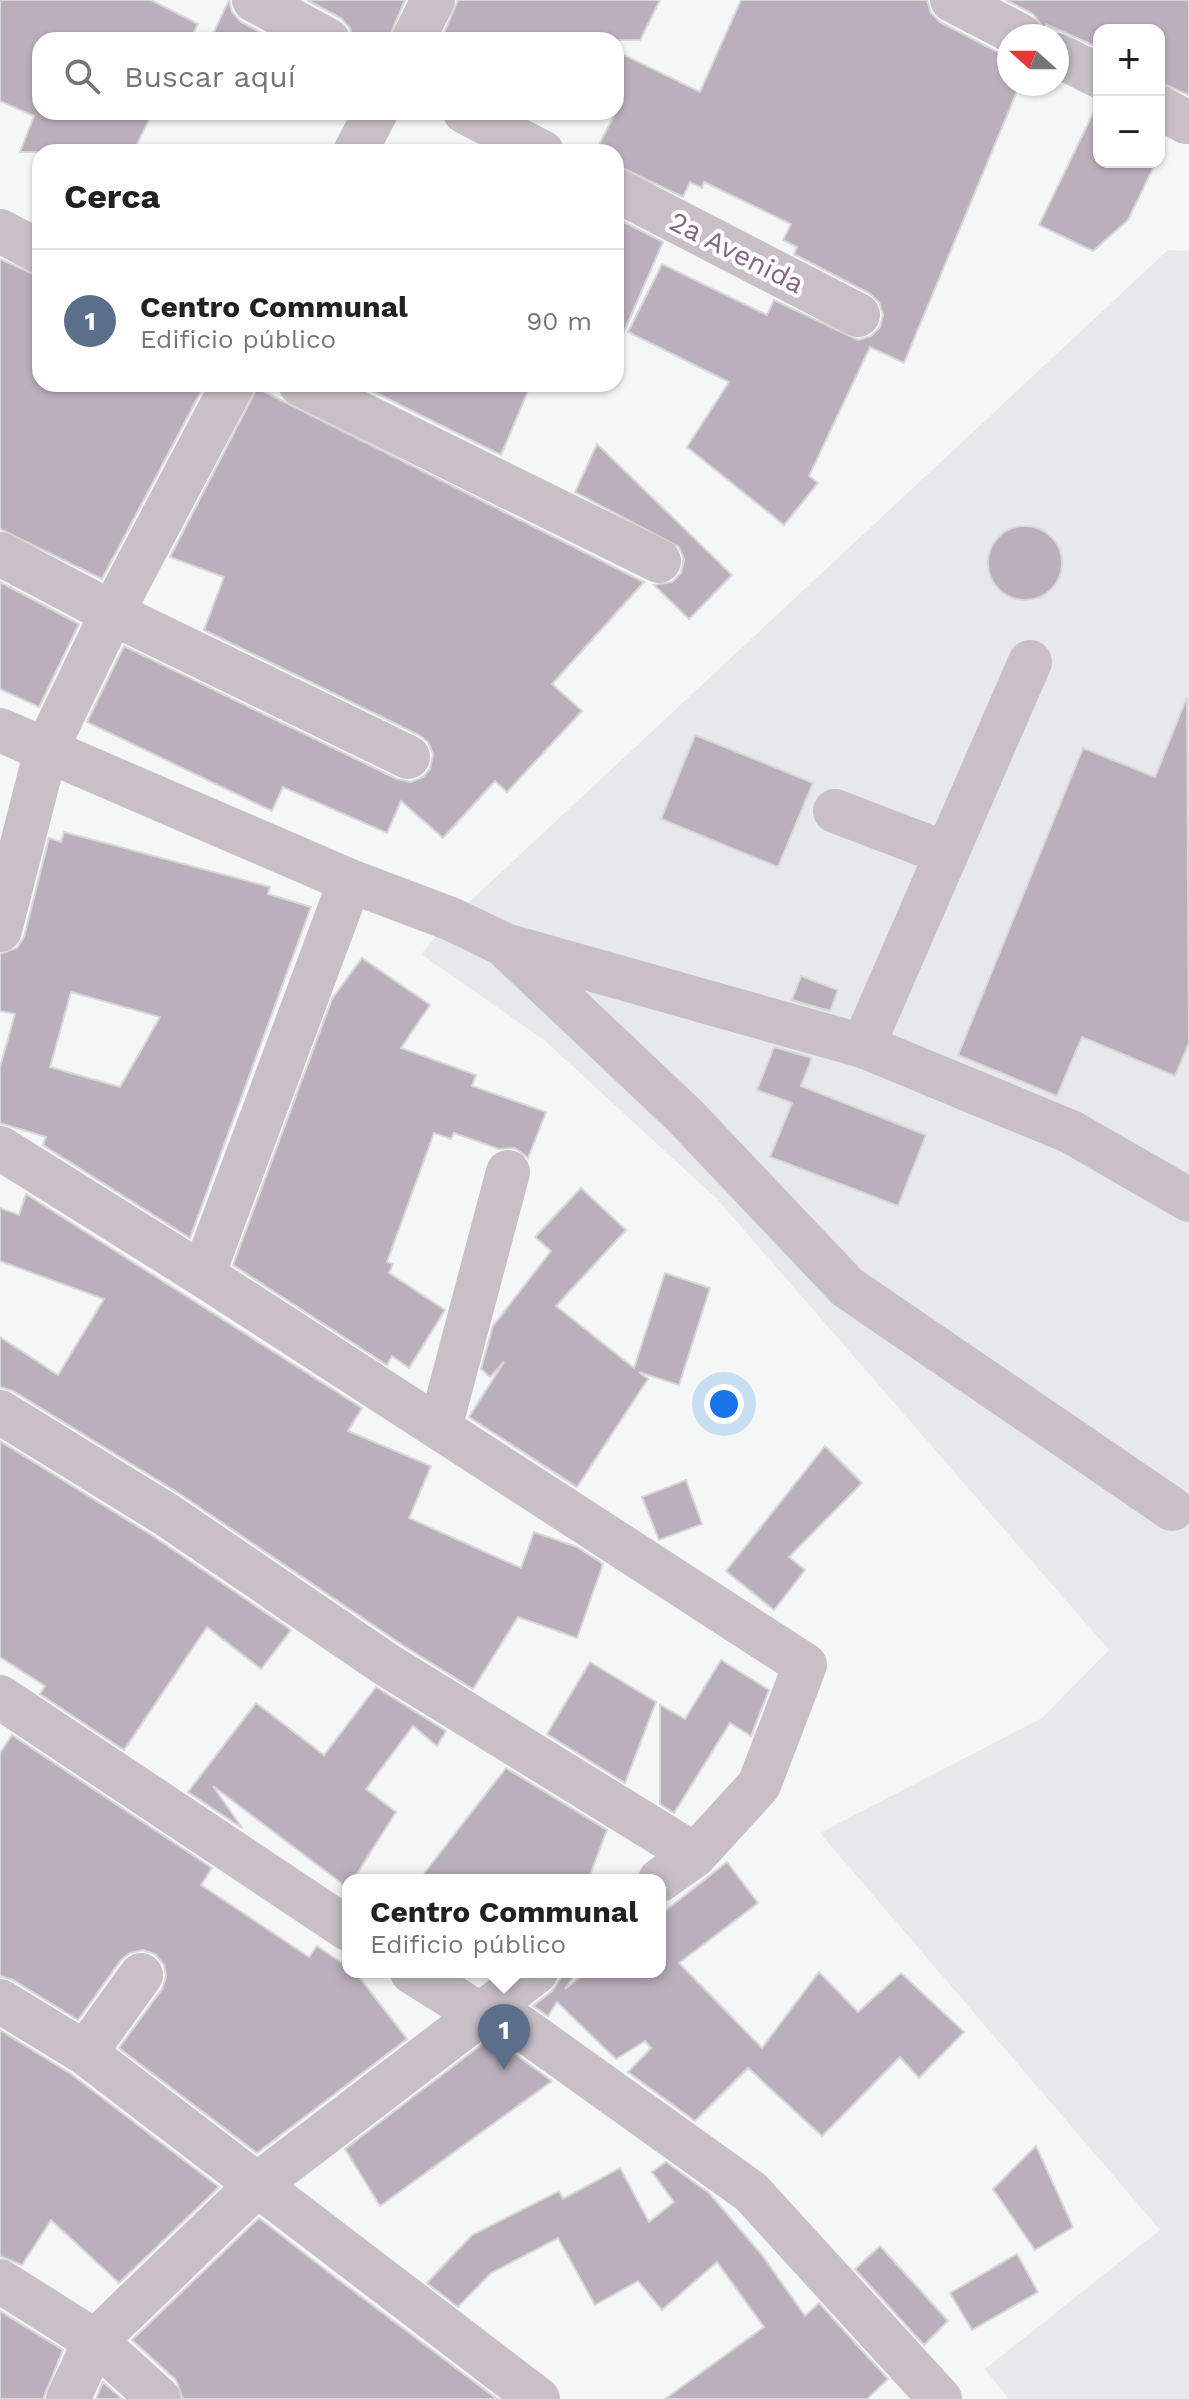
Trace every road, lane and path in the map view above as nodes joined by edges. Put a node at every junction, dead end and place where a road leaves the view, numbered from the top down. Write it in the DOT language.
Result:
graph roads {
  1 [pos="254,0"];
  2 [pos="433,0"];
  3 [pos="952,0"];
  4 [pos="998,24"];
  5 [pos="313,32"];
  6 [pos="417,32"];
  7 [pos="1069,61"];
  8 [pos="1093,73"];
  9 [pos="372,120"];
  10 [pos="480,120"];
  11 [pos="359,144"];
  12 [pos="527,144"];
  13 [pos="624,194"];
  14 [pos="0,231"];
  15 [pos="32,248"];
  16 [pos="858,315"];
  17 [pos="229,392"];
  18 [pos="316,392"];
  19 [pos="0,554"];
  20 [pos="659,561"];
  21 [pos="112,613"];
  22 [pos="1030,662"];
  23 [pos="0,730"];
  24 [pos="46,750"];
  25 [pos="408,757"];
  26 [pos="835,811"];
  27 [pos="945,853"];
  28 [pos="350,881"];
  29 [pos="0,930"];
  30 [pos="503,944"];
  31 [pos="863,1046"];
  32 [pos="0,1148"];
  33 [pos="508,1172"];
  34 [pos="1189,1200"];
  35 [pos="203,1275"];
  36 [pos="0,1412"];
  37 [pos="440,1428"];
  38 [pos="1172,1509"];
  39 [pos="0,1697"];
  40 [pos="695,1855"];
  41 [pos="666,1876"];
  42 [pos="342,1925"];
  43 [pos="141,1975"];
  44 [pos="422,1978"];
  45 [pos="528,1978"];
  46 [pos="0,2001"];
  47 [pos="479,2014"];
  48 [pos="85,2053"];
  49 [pos="257,2185"];
  50 [pos="0,2281"];
  51 [pos="95,2341"];
  52 [pos="68,2399"];
  53 [pos="159,2399"];
  54 [pos="538,2399"];
  55 [pos="940,2399"];
  1 -- 5 [label="street"];
  2 -- 6 [label="street"];
  3 -- 4 [label="street"];
  7 -- 8 [label="street"];
  9 -- 11 [label="street"];
  10 -- 12 [label="street"];
  13 -- 16 [label="street, 2a Avenida"];
  14 -- 15 [label="street"];
  17 -- 21 [label="street"];
  18 -- 20 [label="street"];
  19 -- 21 [label="street"];
  21 -- 24 [label="street"];
  21 -- 25 [label="street"];
  22 -- 27 [label="street"];
  23 -- 24 [label="street"];
  24 -- 28 [label="street"];
  24 -- 29 [label="street"];
  26 -- 27 [label="street"];
  27 -- 31 [label="street"];
  28 -- 30 [label="street"];
  28 -- 35 [label="street"];
  30 -- 31 [label="street"];
  30 -- 38 [label="street"];
  31 -- 34 [label="street"];
  32 -- 35 [label="street"];
  33 -- 37 [label="street"];
  35 -- 37 [label="street"];
  36 -- 40 [label="street"];
  37 -- 40 [label="street"];
  39 -- 42 [label="street"];
  40 -- 41 [label="street"];
  43 -- 48 [label="street"];
  44 -- 47 [label="street"];
  45 -- 47 [label="street"];
  46 -- 48 [label="street"];
  47 -- 49 [label="street"];
  47 -- 55 [label="street"];
  48 -- 49 [label="street"];
  49 -- 51 [label="street"];
  49 -- 54 [label="street"];
  50 -- 51 [label="street"];
  51 -- 52 [label="street"];
  51 -- 53 [label="street"];
}
